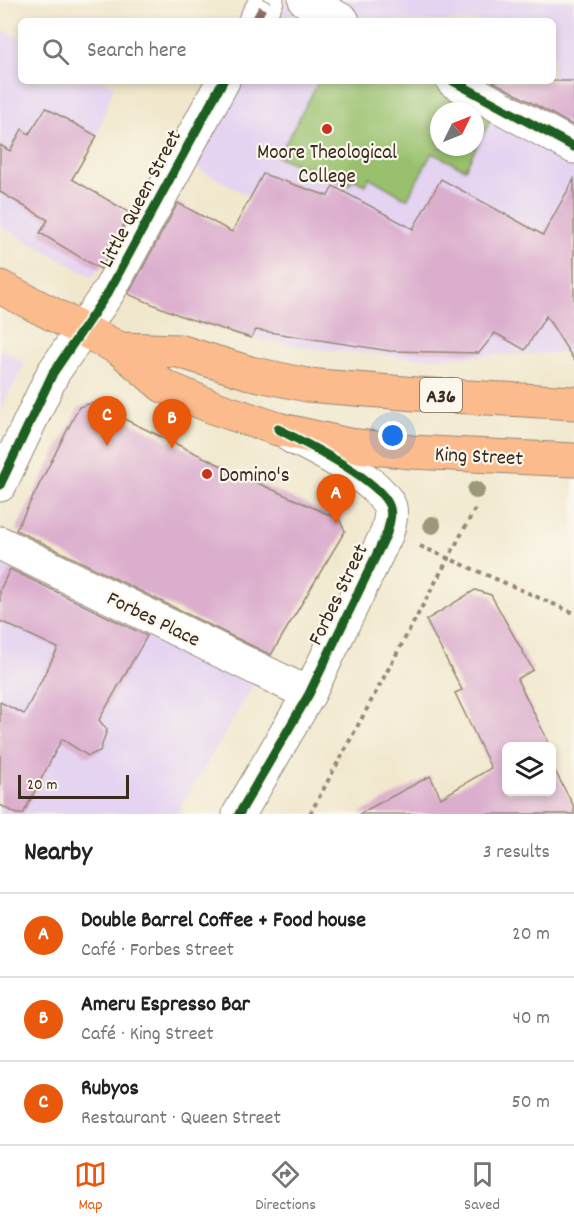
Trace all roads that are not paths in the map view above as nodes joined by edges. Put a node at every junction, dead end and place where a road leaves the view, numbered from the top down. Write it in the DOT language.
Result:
graph roads {
  1 [pos="267,0"];
  2 [pos="304,0"];
  3 [pos="257,18"];
  4 [pos="337,18"];
  5 [pos="221,84"];
  6 [pos="458,84"];
  7 [pos="574,147"];
  8 [pos="0,287"];
  9 [pos="82,331"];
  10 [pos="120,349"];
  11 [pos="574,403"];
  12 [pos="278,429"];
  13 [pos="574,459"];
  14 [pos="0,485"];
  15 [pos="0,543"];
  16 [pos="309,694"];
  17 [pos="239,814"];
  1 -- 3 [label="street"];
  2 -- 4 [label="street"];
  5 -- 9 [label="street, Little Queen Street"];
  6 -- 7 [label="street"];
  8 -- 9 [label="highway, King Street / A36"];
  9 -- 10 [label="highway, King Street / A36"];
  9 -- 14 [label="street, Little Queen Street"];
  10 -- 11 [label="highway, King Street / A36"];
  10 -- 12 [label="highway, King Street / A36"];
  12 -- 13 [label="highway, King Street / A36"];
  12 -- 16 [label="street, Forbes Street"];
  15 -- 16 [label="street, Forbes Place"];
  16 -- 17 [label="street, Forbes Street"];
}
